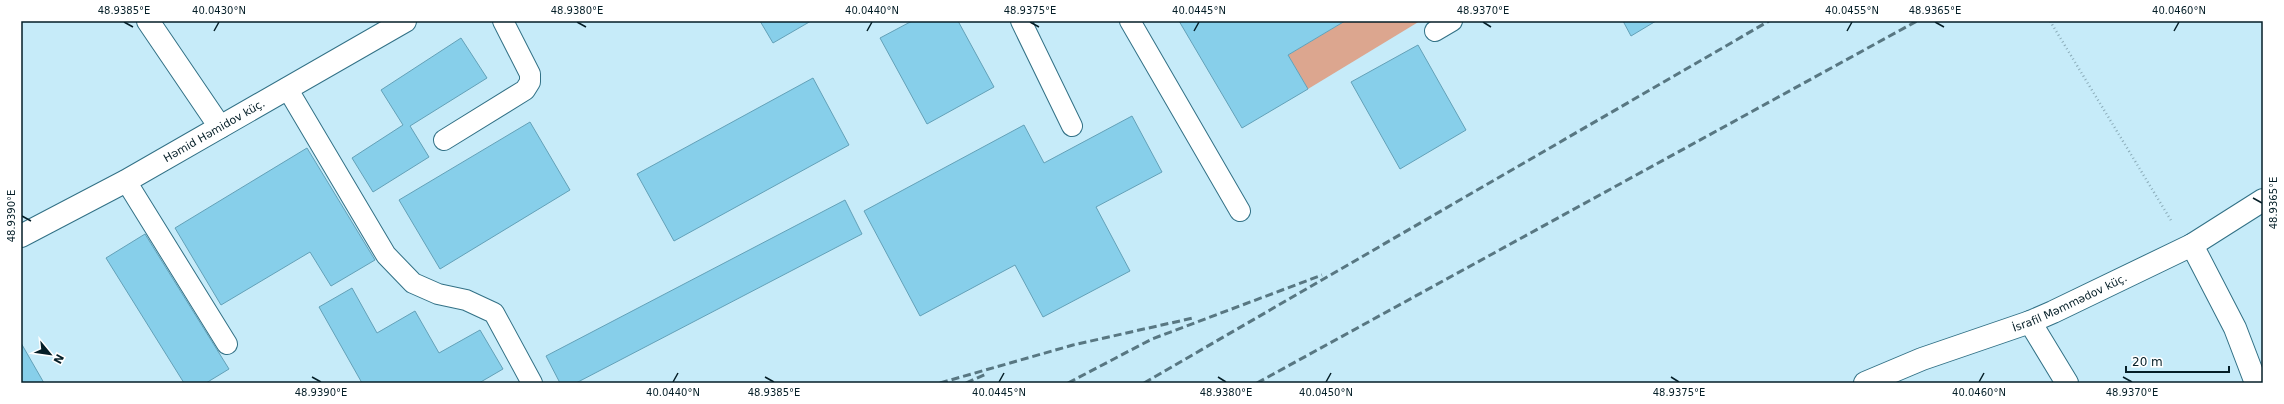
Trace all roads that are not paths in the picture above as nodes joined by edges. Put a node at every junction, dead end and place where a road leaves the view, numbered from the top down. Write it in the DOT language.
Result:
graph roads {
  1 [pos="148,21"];
  2 [pos="405,21"];
  3 [pos="503,21"];
  4 [pos="1021,21"];
  5 [pos="1130,21"];
  6 [pos="287,88"];
  7 [pos="1072,126"];
  8 [pos="220,127"];
  9 [pos="444,140"];
  10 [pos="126,181"];
  11 [pos="2263,200"];
  12 [pos="1240,211"];
  13 [pos="21,236"];
  14 [pos="2192,245"];
  15 [pos="2030,322"];
  16 [pos="227,344"];
  17 [pos="532,383"];
  18 [pos="1865,383"];
  19 [pos="2067,383"];
  20 [pos="2256,383"];
  1 -- 8 [label="street"];
  2 -- 6 [label="street, Həmid Həmidov küç."];
  3 -- 9 [label="lane"];
  4 -- 7 [label="lane"];
  5 -- 12 [label="lane"];
  6 -- 8 [label="street, Həmid Həmidov küç."];
  6 -- 17 [label="lane"];
  8 -- 10 [label="street, Həmid Həmidov küç."];
  10 -- 13 [label="street, Həmid Həmidov küç."];
  10 -- 16 [label="lane"];
  11 -- 14 [label="street, İsrafil Məmmədov küç."];
  14 -- 15 [label="street, İsrafil Məmmədov küç."];
  14 -- 20 [label="street"];
  15 -- 18 [label="street, İsrafil Məmmədov küç."];
  15 -- 19 [label="street"];
}
